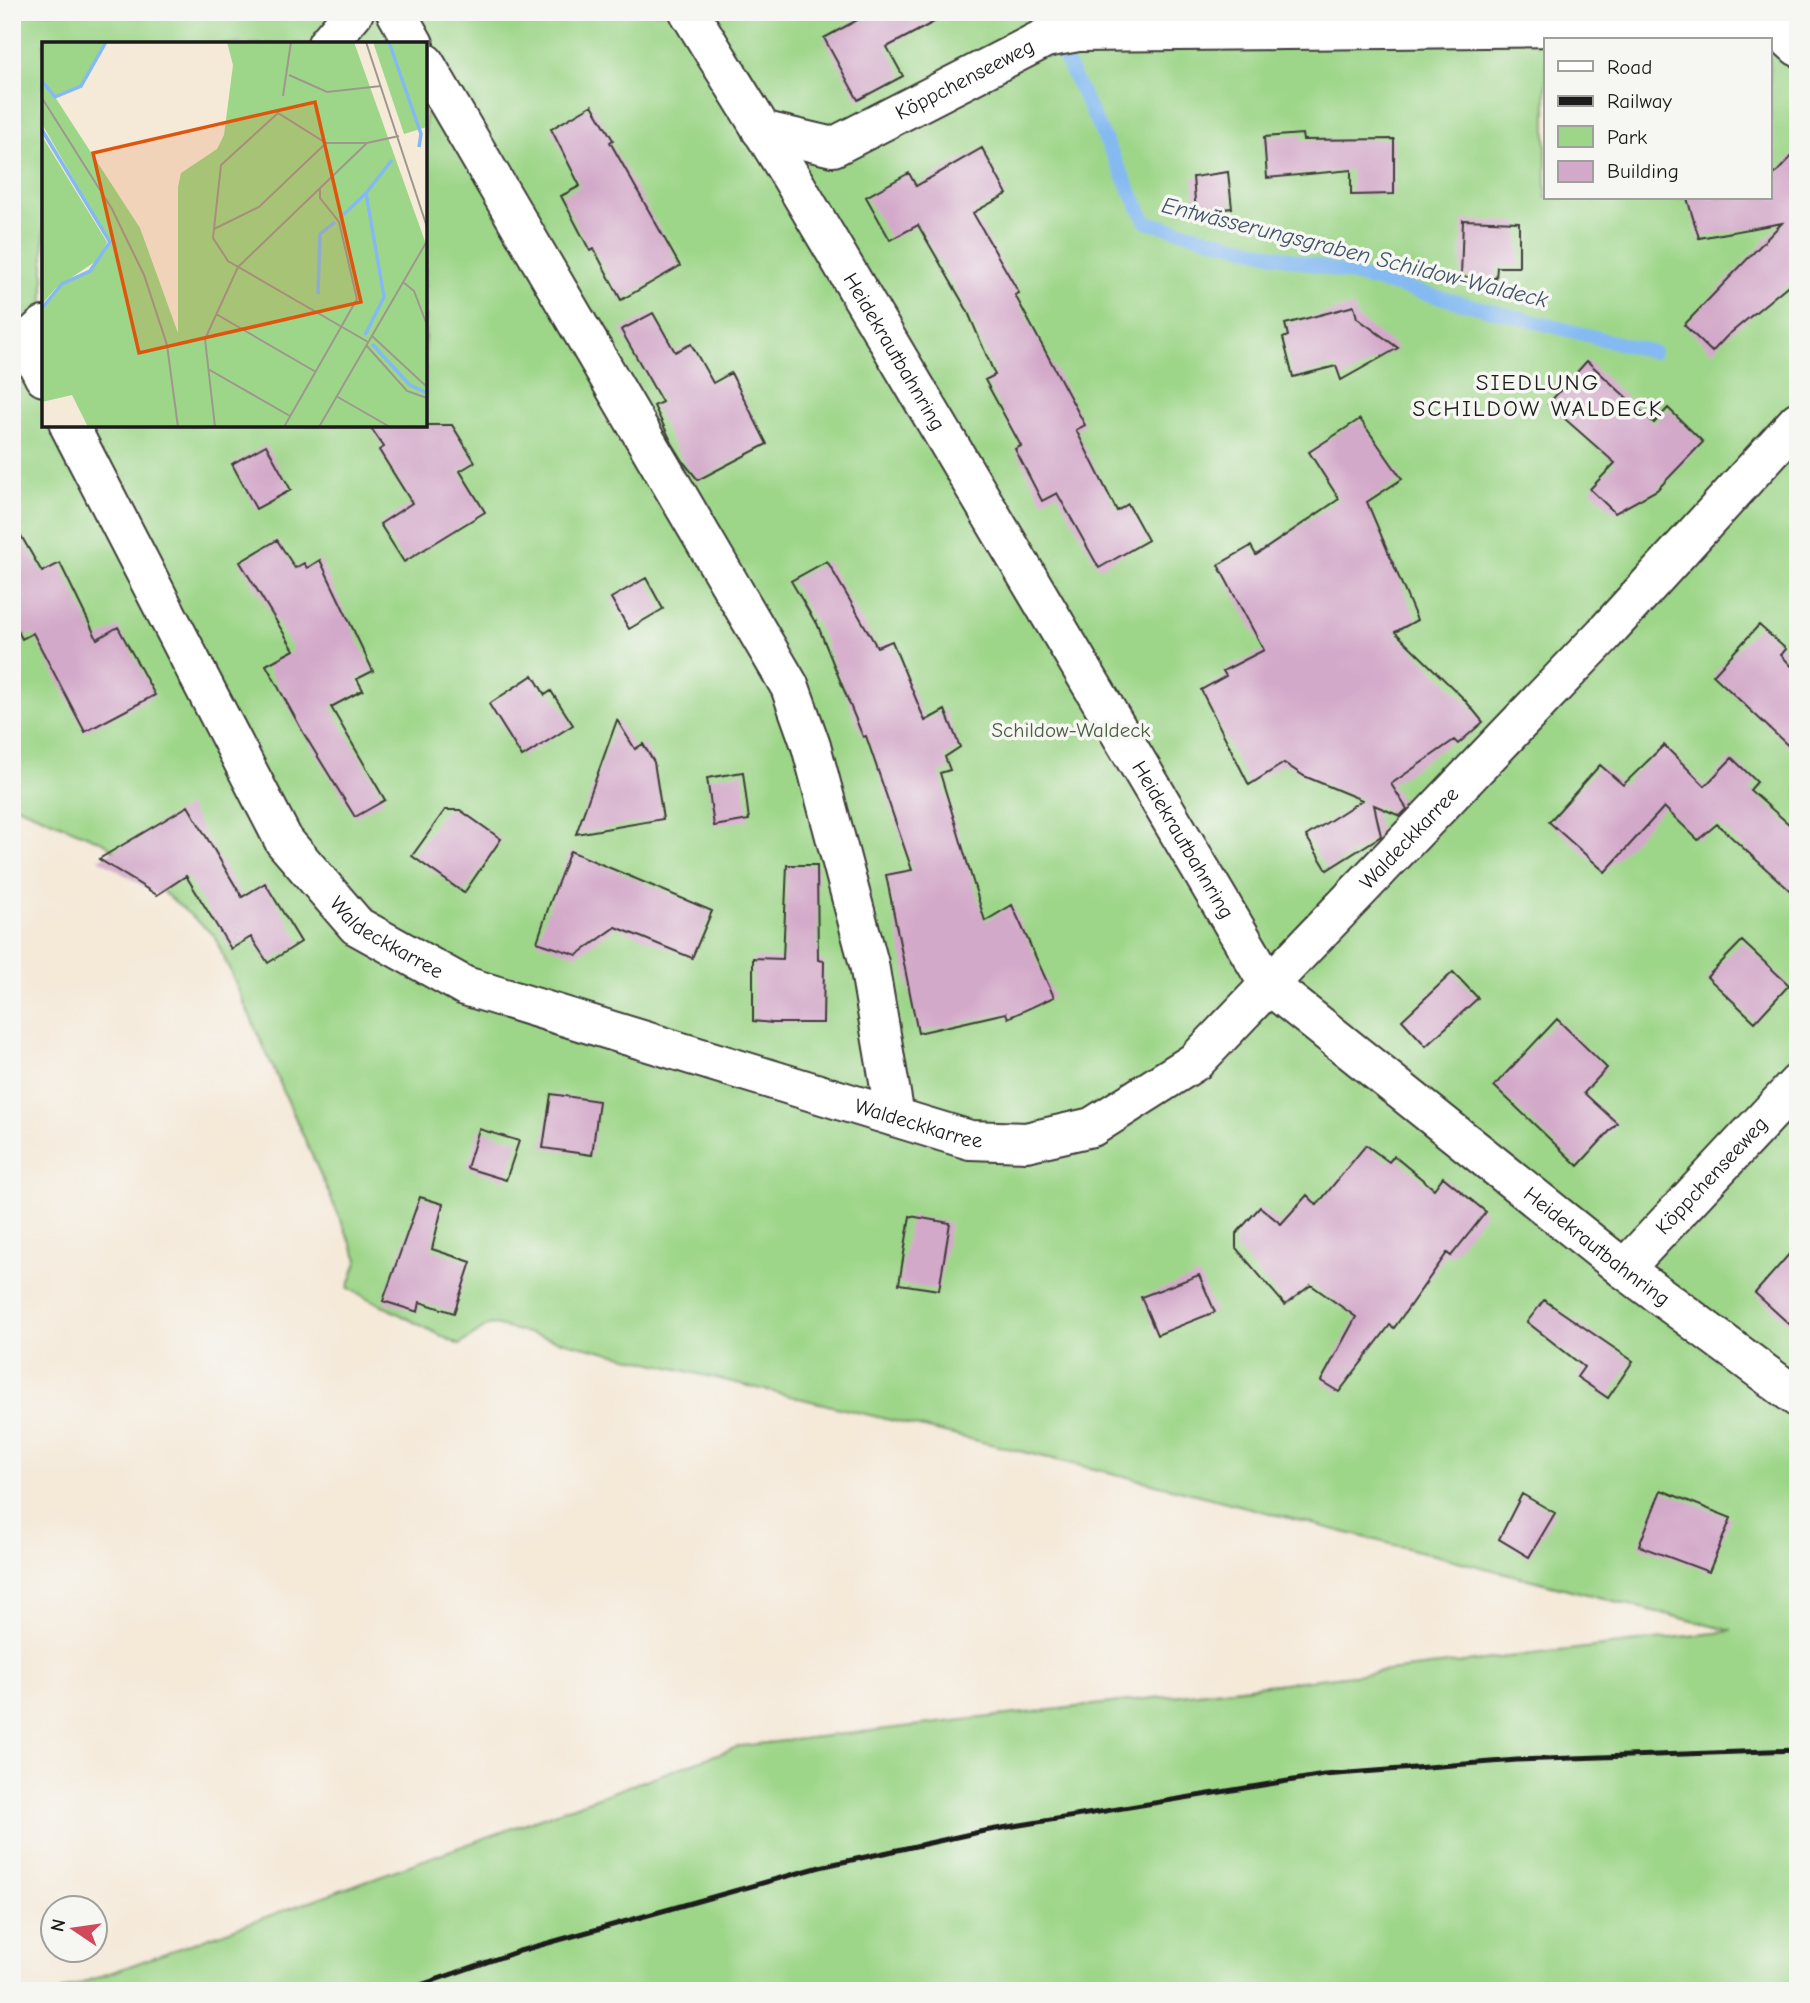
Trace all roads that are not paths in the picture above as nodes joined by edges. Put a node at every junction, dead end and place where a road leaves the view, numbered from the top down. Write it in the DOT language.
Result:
graph roads {
  1 [pos="354,12"];
  2 [pos="396,12"];
  3 [pos="689,12"];
  4 [pos="329,42"];
  5 [pos="413,42"];
  6 [pos="1798,47"];
  7 [pos="427,65"];
  8 [pos="761,130"];
  9 [pos="42,328"];
  10 [pos="42,373"];
  11 [pos="1798,421"];
  12 [pos="70,427"];
  13 [pos="1269,985"];
  14 [pos="1798,1083"];
  15 [pos="895,1117"];
  16 [pos="1624,1269"];
  17 [pos="1798,1398"];
  1 -- 4 [label="lane"];
  2 -- 5 [label="lane"];
  3 -- 8 [label="lane, Heidekrautbahnring"];
  6 -- 8 [label="lane, Köppchenseeweg"];
  7 -- 15 [label="lane"];
  8 -- 13 [label="lane, Heidekrautbahnring"];
  9 -- 10 [label="lane"];
  11 -- 13 [label="lane, Waldeckkarree"];
  12 -- 15 [label="lane, Waldeckkarree"];
  13 -- 15 [label="lane, Waldeckkarree"];
  13 -- 16 [label="lane, Heidekrautbahnring"];
  14 -- 16 [label="lane, Köppchenseeweg"];
  16 -- 17 [label="lane, Heidekrautbahnring"];
}
